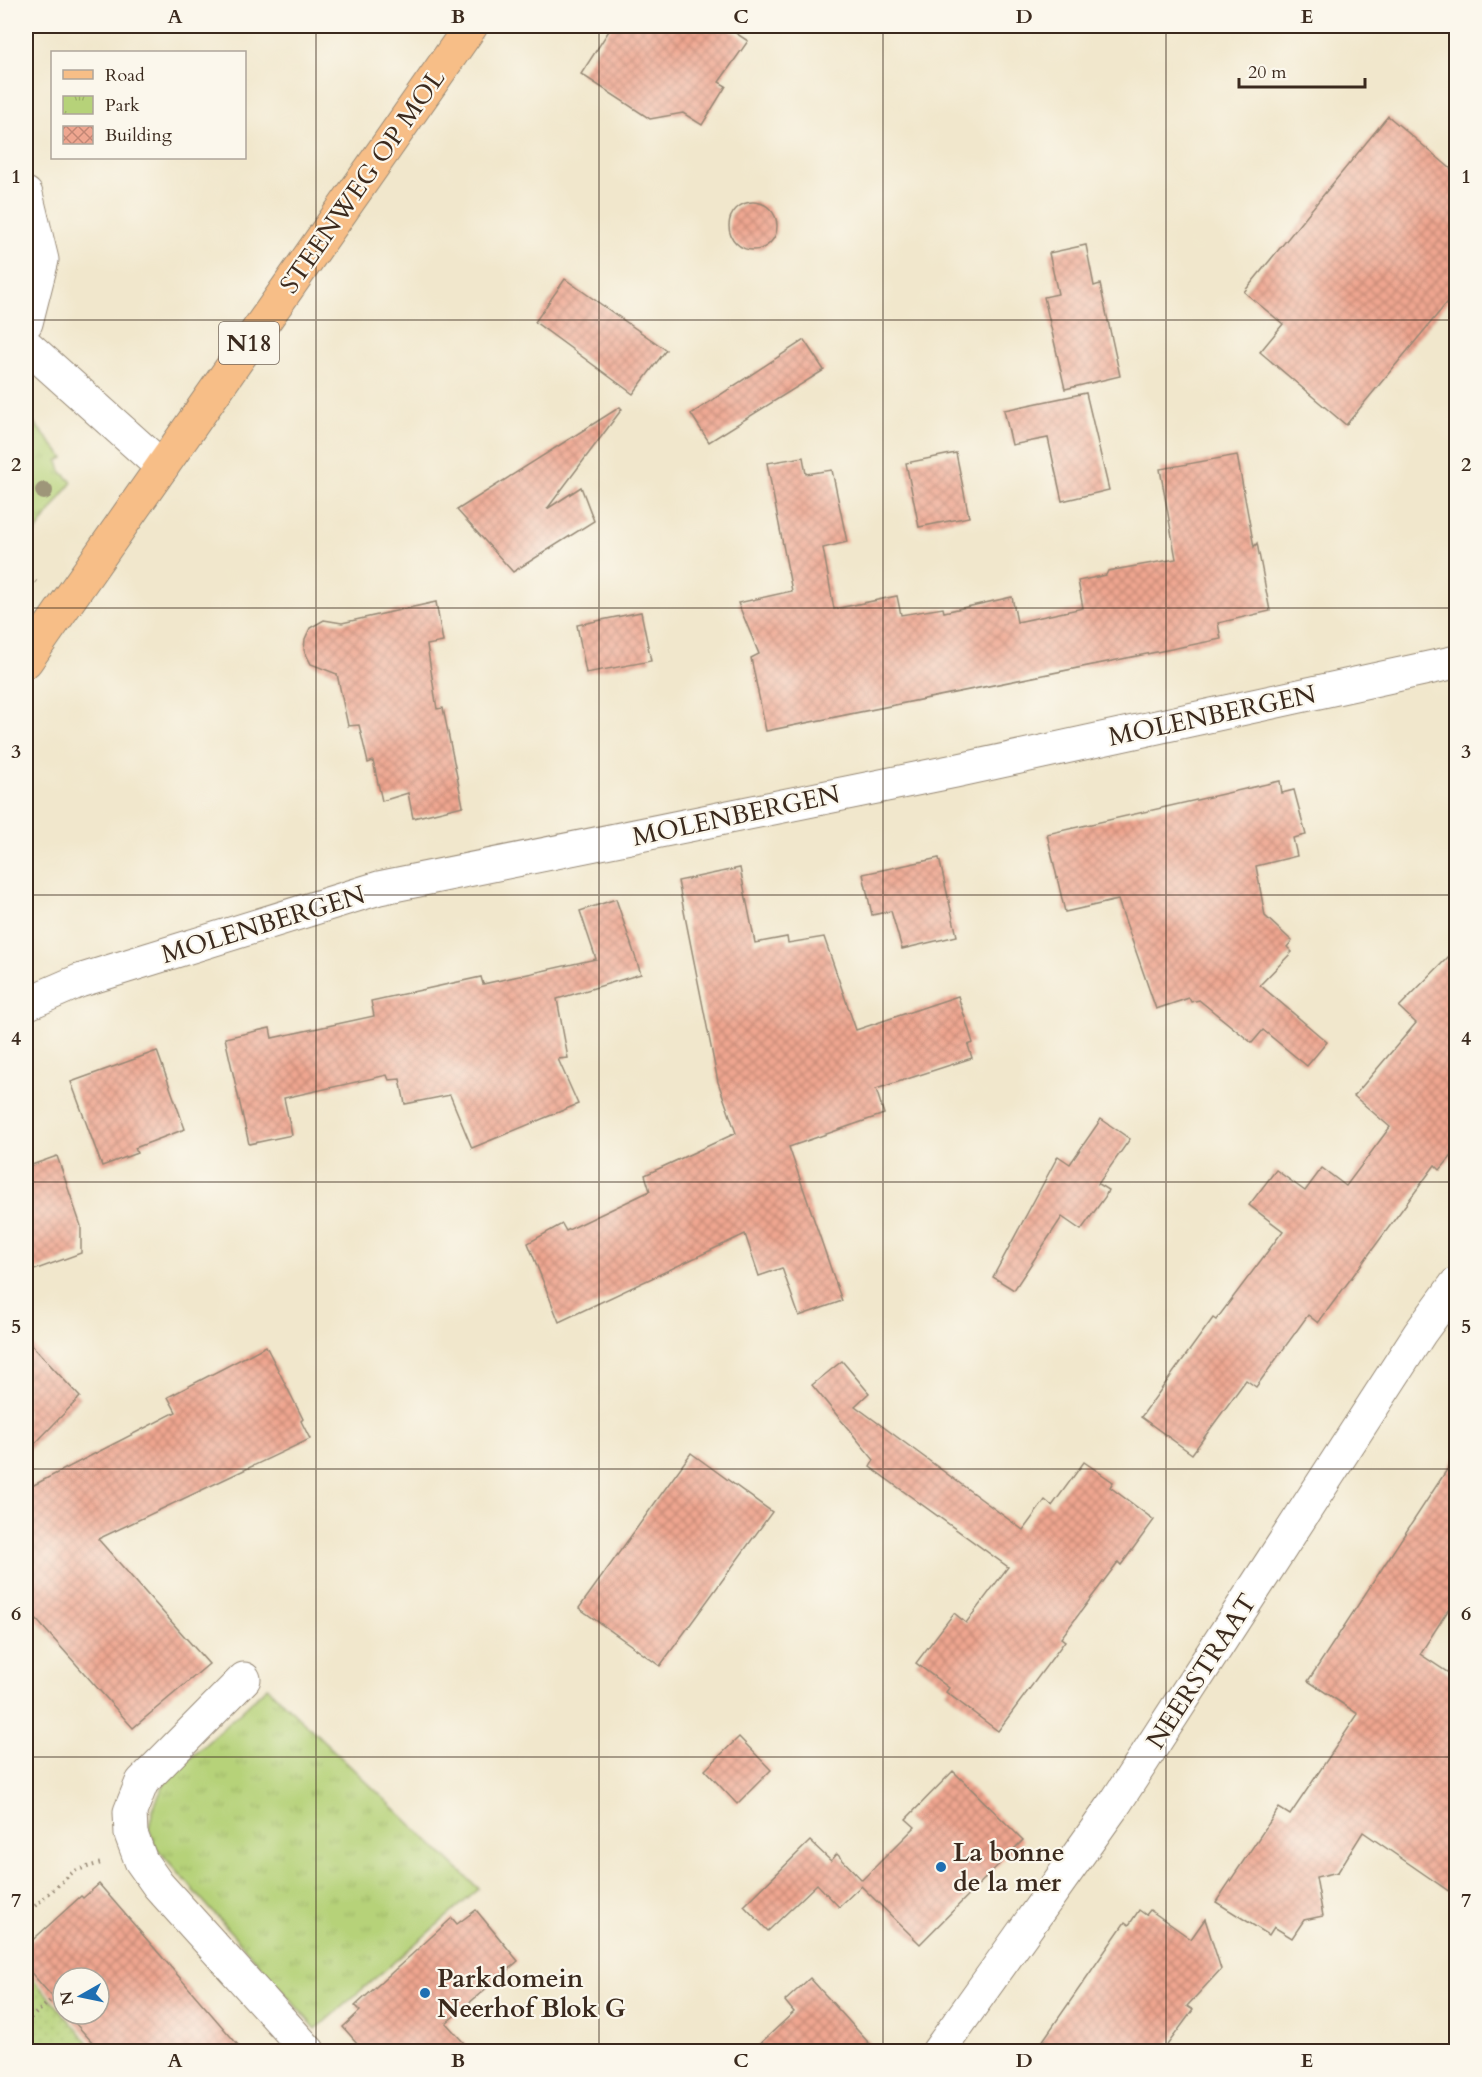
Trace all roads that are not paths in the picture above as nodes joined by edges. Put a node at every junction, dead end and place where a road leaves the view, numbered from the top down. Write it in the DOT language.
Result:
graph roads {
  1 [pos="471,26"];
  2 [pos="26,194"];
  3 [pos="26,323"];
  4 [pos="26,345"];
  5 [pos="162,467"];
  6 [pos="26,661"];
  7 [pos="1456,663"];
  8 [pos="26,1004"];
  9 [pos="1456,1284"];
  10 [pos="244,1679"];
  11 [pos="309,2052"];
  12 [pos="938,2052"];
  1 -- 5 [label="main road, STEENWEG OP MOL / N18"];
  2 -- 3 [label="street"];
  4 -- 5 [label="street"];
  5 -- 6 [label="main road, STEENWEG OP MOL / N18"];
  7 -- 8 [label="street, MOLENBERGEN"];
  9 -- 12 [label="street, NEERSTRAAT"];
  10 -- 11 [label="street"];
}
